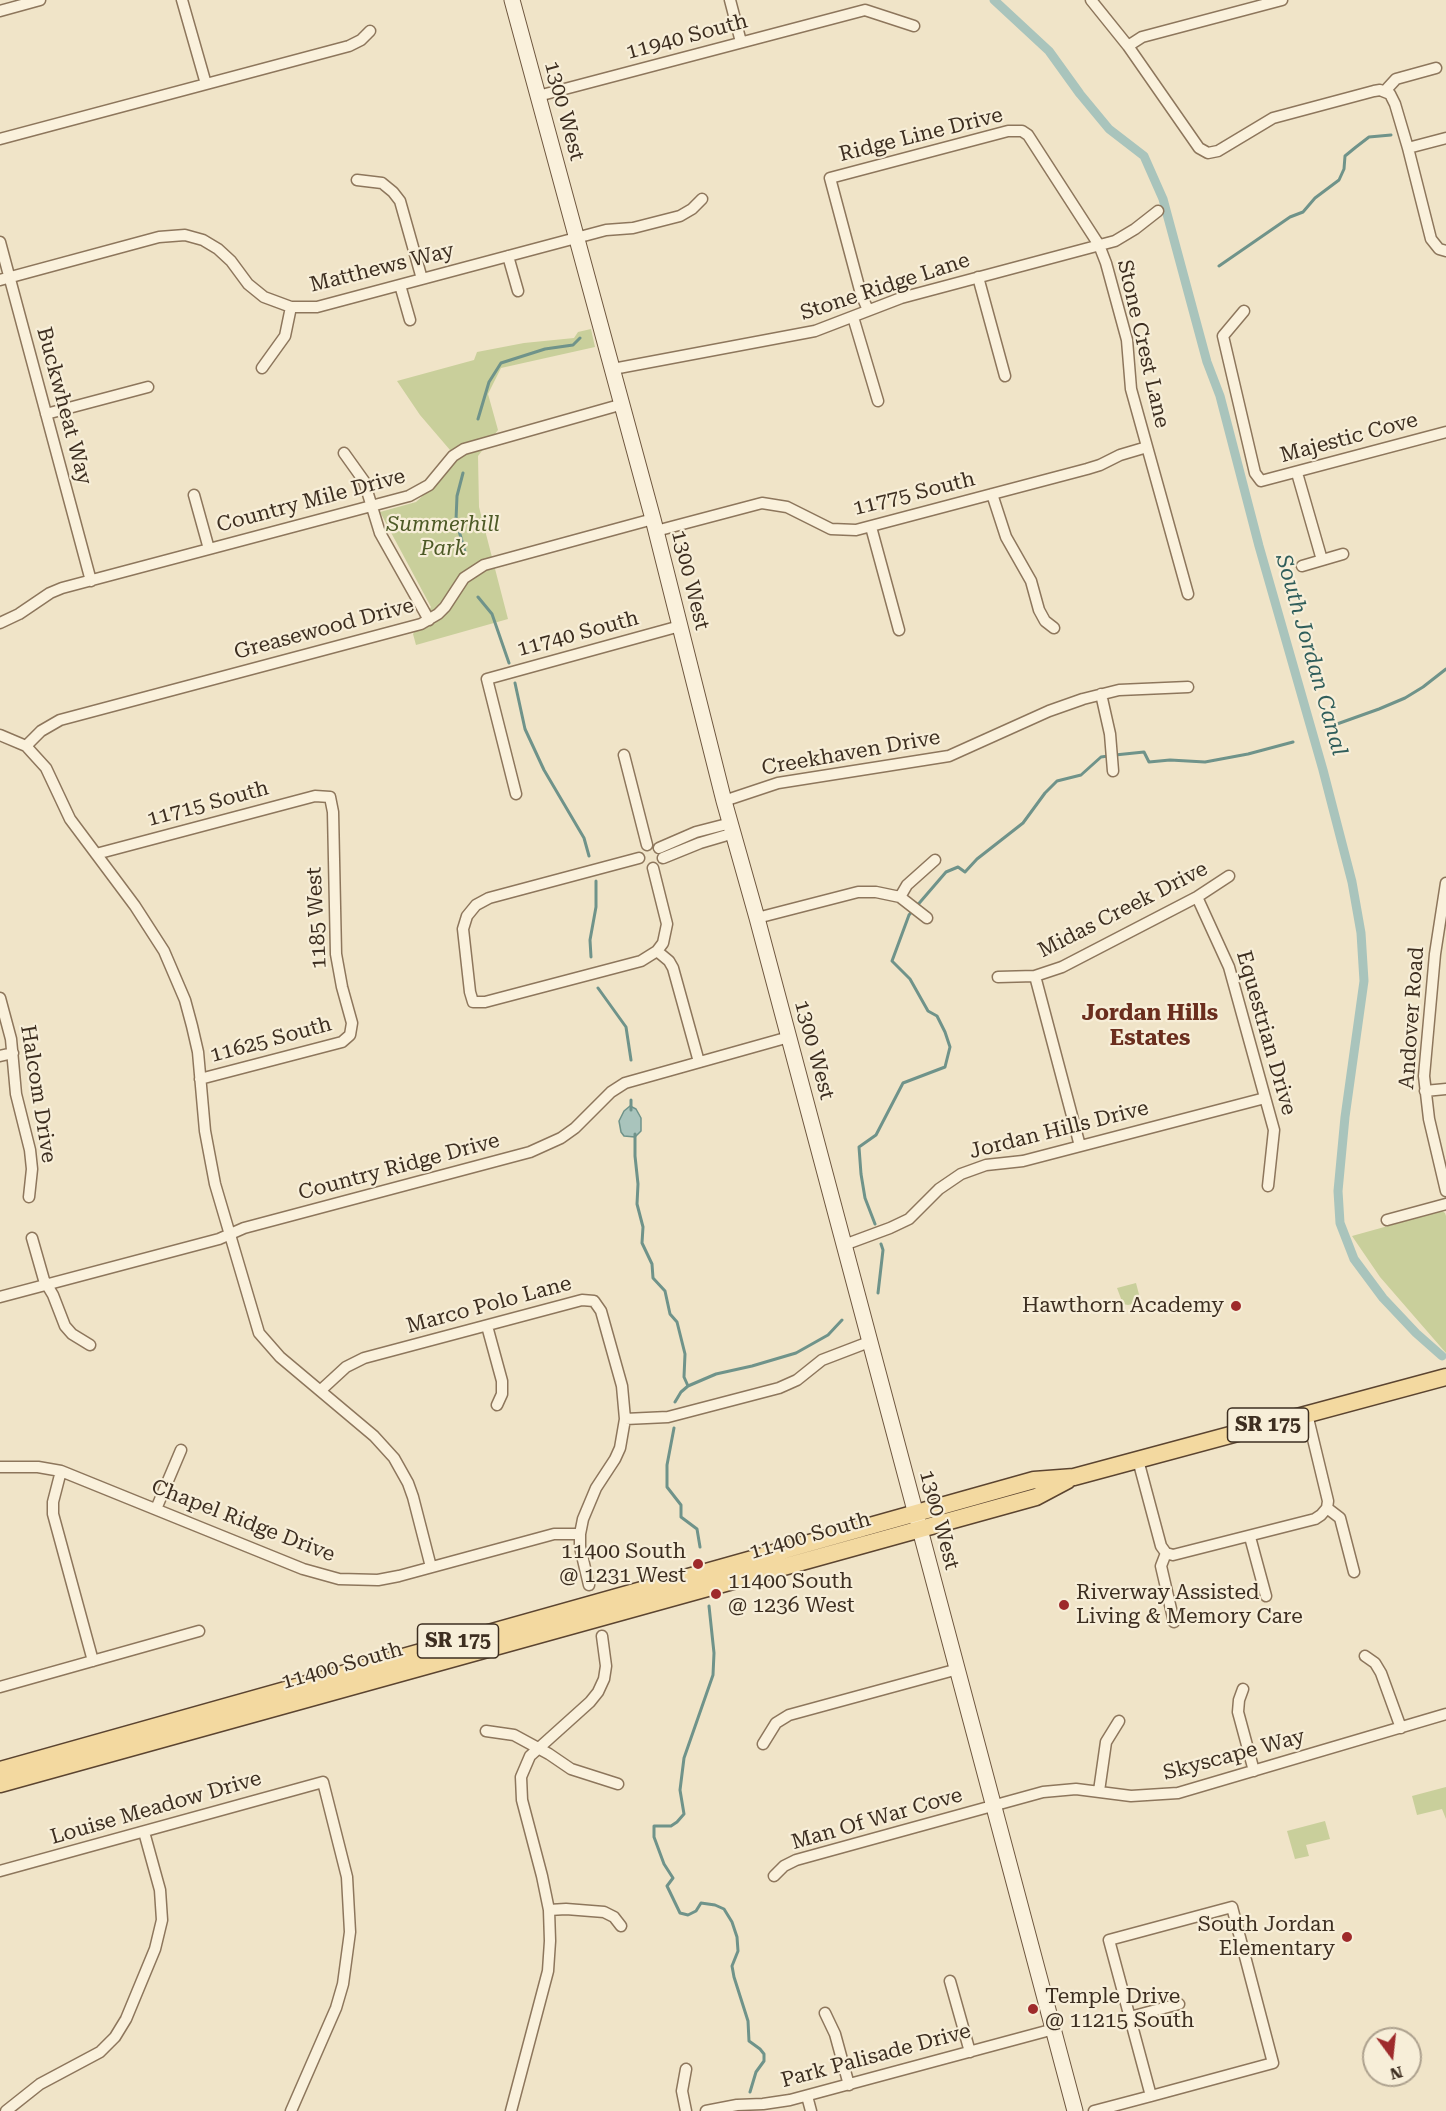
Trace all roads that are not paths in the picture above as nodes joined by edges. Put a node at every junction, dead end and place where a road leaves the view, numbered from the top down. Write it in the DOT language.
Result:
graph roads {
  1 [pos="40,0"];
  2 [pos="182,0"];
  3 [pos="512,0"];
  4 [pos="730,0"];
  5 [pos="1091,0"];
  6 [pos="1282,0"];
  7 [pos="864,5"];
  8 [pos="0,11"];
  9 [pos="914,26"];
  10 [pos="370,31"];
  11 [pos="741,42"];
  12 [pos="1128,46"];
  13 [pos="1436,69"];
  14 [pos="206,84"];
  15 [pos="1385,91"];
  16 [pos="538,96"];
  17 [pos="1022,131"];
  18 [pos="1446,138"];
  19 [pos="0,140"];
  20 [pos="1408,148"];
  21 [pos="357,180"];
  22 [pos="702,199"];
  23 [pos="1158,211"];
  24 [pos="577,238"];
  25 [pos="0,242"];
  26 [pos="1099,245"];
  27 [pos="1446,251"];
  28 [pos="508,256"];
  29 [pos="978,277"];
  30 [pos="5,279"];
  31 [pos="422,279"];
  32 [pos="400,285"];
  33 [pos="518,291"];
  34 [pos="291,307"];
  35 [pos="868,310"];
  36 [pos="1244,310"];
  37 [pos="853,317"];
  38 [pos="410,320"];
  39 [pos="262,368"];
  40 [pos="614,369"];
  41 [pos="1005,376"];
  42 [pos="148,387"];
  43 [pos="878,401"];
  44 [pos="623,404"];
  45 [pos="46,414"];
  46 [pos="1446,432"];
  47 [pos="1147,447"];
  48 [pos="344,453"];
  49 [pos="1297,473"];
  50 [pos="992,494"];
  51 [pos="194,495"];
  52 [pos="372,506"];
  53 [pos="655,525"];
  54 [pos="871,527"];
  55 [pos="209,549"];
  56 [pos="1343,554"];
  57 [pos="1322,560"];
  58 [pos="1302,566"];
  59 [pos="91,581"];
  60 [pos="1188,594"];
  61 [pos="429,620"];
  62 [pos="0,622"];
  63 [pos="680,626"];
  64 [pos="1054,628"];
  65 [pos="899,630"];
  66 [pos="1188,687"];
  67 [pos="1101,694"];
  68 [pos="0,735"];
  69 [pos="26,746"];
  70 [pos="624,755"];
  71 [pos="1113,771"];
  72 [pos="516,794"];
  73 [pos="330,797"];
  74 [pos="724,801"];
  75 [pos="732,828"];
  76 [pos="647,845"];
  77 [pos="661,853"];
  78 [pos="96,854"];
  79 [pos="639,858"];
  80 [pos="935,860"];
  81 [pos="653,868"];
  82 [pos="1229,876"];
  83 [pos="1446,883"];
  84 [pos="1197,897"];
  85 [pos="904,901"];
  86 [pos="758,918"];
  87 [pos="927,918"];
  88 [pos="657,951"];
  89 [pos="1434,967"];
  90 [pos="1446,968"];
  91 [pos="1035,976"];
  92 [pos="998,977"];
  93 [pos="0,998"];
  94 [pos="350,1035"];
  95 [pos="789,1037"];
  96 [pos="13,1053"];
  97 [pos="0,1056"];
  98 [pos="699,1062"];
  99 [pos="201,1079"];
  100 [pos="1446,1089"];
  101 [pos="1425,1091"];
  102 [pos="1265,1098"];
  103 [pos="1080,1146"];
  104 [pos="1268,1186"];
  105 [pos="1446,1191"];
  106 [pos="29,1197"];
  107 [pos="1446,1204"];
  108 [pos="1387,1220"];
  109 [pos="230,1234"];
  110 [pos="32,1238"];
  111 [pos="844,1245"];
  112 [pos="47,1284"];
  113 [pos="0,1297"];
  114 [pos="487,1326"];
  115 [pos="869,1342"];
  116 [pos="90,1345"];
  117 [pos="1446,1377"];
  118 [pos="321,1390"];
  119 [pos="497,1405"];
  120 [pos="1307,1414"];
  121 [pos="625,1419"];
  122 [pos="181,1450"];
  123 [pos="1138,1460"];
  124 [pos="0,1467"];
  125 [pos="61,1471"];
  126 [pos="1327,1508"];
  127 [pos="156,1509"];
  128 [pos="918,1521"];
  129 [pos="580,1534"];
  130 [pos="1250,1537"];
  131 [pos="1166,1553"];
  132 [pos="431,1567"];
  133 [pos="1354,1572"];
  134 [pos="588,1585"];
  135 [pos="1266,1596"];
  136 [pos="1174,1622"];
  137 [pos="199,1631"];
  138 [pos="602,1636"];
  139 [pos="1365,1656"];
  140 [pos="93,1661"];
  141 [pos="958,1669"];
  142 [pos="0,1687"];
  143 [pos="1243,1689"];
  144 [pos="1446,1714"];
  145 [pos="1119,1721"];
  146 [pos="1401,1728"];
  147 [pos="486,1731"];
  148 [pos="763,1744"];
  149 [pos="538,1748"];
  150 [pos="0,1770"];
  151 [pos="1254,1771"];
  152 [pos="0,1784"];
  153 [pos="618,1784"];
  154 [pos="1099,1791"];
  155 [pos="995,1806"];
  156 [pos="144,1832"];
  157 [pos="0,1871"];
  158 [pos="774,1876"];
  159 [pos="549,1910"];
  160 [pos="621,1926"];
  161 [pos="950,1981"];
  162 [pos="1179,2004"];
  163 [pos="825,2013"];
  164 [pos="1130,2017"];
  165 [pos="1054,2030"];
  166 [pos="970,2052"];
  167 [pos="686,2069"];
  168 [pos="849,2085"];
  169 [pos="807,2096"];
  170 [pos="1151,2096"];
  171 [pos="6,2111"];
  172 [pos="291,2111"];
  173 [pos="511,2111"];
  174 [pos="686,2111"];
  175 [pos="706,2111"];
  176 [pos="812,2111"];
  177 [pos="1075,2111"];
  178 [pos="1094,2111"];
  1 -- 8 [label="street"];
  2 -- 14 [label="street"];
  3 -- 16 [label="street, 1300 West"];
  4 -- 11 [label="street"];
  5 -- 12 [label="street"];
  6 -- 12 [label="street"];
  7 -- 9 [label="street, 11940 South"];
  7 -- 11 [label="street, 11940 South"];
  10 -- 14 [label="street"];
  11 -- 16 [label="street, 11940 South"];
  12 -- 15 [label="street"];
  13 -- 15 [label="street"];
  14 -- 19 [label="street"];
  15 -- 20 [label="street"];
  16 -- 24 [label="street, 1300 West"];
  17 -- 26 [label="street, Stone Crest Lane"];
  17 -- 35 [label="street, Ridge Line Drive"];
  18 -- 20 [label="street"];
  20 -- 27 [label="street"];
  21 -- 31 [label="street"];
  22 -- 24 [label="street, Matthews Way"];
  23 -- 26 [label="street, Stone Ridge Lane"];
  24 -- 28 [label="street, Matthews Way"];
  24 -- 40 [label="street, 1300 West"];
  25 -- 30 [label="street, Buckwheat Way"];
  26 -- 29 [label="street, Stone Ridge Lane"];
  26 -- 47 [label="street, Stone Crest Lane"];
  28 -- 31 [label="street, Matthews Way"];
  28 -- 33 [label="street"];
  29 -- 35 [label="street, Stone Ridge Lane"];
  29 -- 41 [label="street"];
  30 -- 34 [label="street, Matthews Way"];
  30 -- 45 [label="street, Buckwheat Way"];
  31 -- 32 [label="street, Matthews Way"];
  32 -- 34 [label="street, Matthews Way"];
  32 -- 38 [label="street"];
  34 -- 39 [label="street"];
  35 -- 37 [label="street, Stone Ridge Lane"];
  36 -- 49 [label="street, Majestic Cove"];
  37 -- 40 [label="street, Stone Ridge Lane"];
  37 -- 43 [label="street"];
  40 -- 44 [label="street, 1300 West"];
  42 -- 45 [label="street"];
  44 -- 52 [label="street, Country Mile Drive"];
  44 -- 53 [label="street, 1300 West"];
  45 -- 59 [label="street, Buckwheat Way"];
  46 -- 49 [label="street, Majestic Cove"];
  47 -- 50 [label="street, 11775 South"];
  47 -- 60 [label="street, Stone Crest Lane"];
  48 -- 52 [label="street"];
  49 -- 57 [label="street"];
  50 -- 54 [label="street, 11775 South"];
  50 -- 64 [label="street"];
  51 -- 55 [label="street"];
  52 -- 55 [label="street, Country Mile Drive"];
  52 -- 61 [label="street"];
  53 -- 54 [label="street, 11775 South"];
  53 -- 61 [label="street, Greasewood Drive"];
  53 -- 63 [label="street, 1300 West"];
  54 -- 65 [label="street"];
  55 -- 59 [label="street, Country Mile Drive"];
  56 -- 57 [label="street"];
  57 -- 58 [label="street"];
  59 -- 62 [label="street, Country Mile Drive"];
  61 -- 69 [label="street, Greasewood Drive"];
  63 -- 72 [label="street, 11740 South"];
  63 -- 74 [label="street, 1300 West"];
  66 -- 67 [label="street, Creekhaven Drive"];
  67 -- 71 [label="street"];
  67 -- 74 [label="street, Creekhaven Drive"];
  68 -- 69 [label="street"];
  69 -- 78 [label="street"];
  70 -- 76 [label="street"];
  73 -- 78 [label="street, 11715 South"];
  73 -- 94 [label="street, 1185 West"];
  74 -- 75 [label="street, 1300 West"];
  75 -- 77 [label="street"];
  75 -- 86 [label="street, 1300 West"];
  76 -- 77 [label="street"];
  76 -- 79 [label="street"];
  77 -- 81 [label="street"];
  78 -- 99 [label="street"];
  79 -- 81 [label="street"];
  79 -- 88 [label="street"];
  80 -- 85 [label="street"];
  81 -- 88 [label="street"];
  82 -- 84 [label="street, Midas Creek Drive"];
  83 -- 89 [label="street, Andover Road"];
  84 -- 91 [label="street, Midas Creek Drive"];
  84 -- 102 [label="street, Equestrian Drive"];
  85 -- 86 [label="street"];
  85 -- 87 [label="street"];
  86 -- 95 [label="street, 1300 West"];
  88 -- 98 [label="street"];
  89 -- 90 [label="street"];
  89 -- 101 [label="street, Andover Road"];
  91 -- 92 [label="street, Midas Creek Drive"];
  91 -- 103 [label="street"];
  93 -- 96 [label="street, Halcom Drive"];
  94 -- 99 [label="street, 11625 South"];
  95 -- 98 [label="street, Country Ridge Drive"];
  95 -- 111 [label="street, 1300 West"];
  96 -- 97 [label="street"];
  96 -- 106 [label="street, Halcom Drive"];
  98 -- 109 [label="street, Country Ridge Drive"];
  99 -- 109 [label="street"];
  100 -- 101 [label="street"];
  101 -- 105 [label="street, Andover Road"];
  102 -- 103 [label="street, Jordan Hills Drive"];
  102 -- 104 [label="street, Equestrian Drive"];
  103 -- 111 [label="street, Jordan Hills Drive"];
  107 -- 108 [label="street"];
  109 -- 112 [label="street, Country Ridge Drive"];
  109 -- 118 [label="street"];
  110 -- 112 [label="street"];
  111 -- 115 [label="street, 1300 West"];
  112 -- 113 [label="street, Country Ridge Drive"];
  112 -- 116 [label="street"];
  114 -- 118 [label="street, Marco Polo Lane"];
  114 -- 119 [label="street"];
  114 -- 121 [label="street, Marco Polo Lane"];
  115 -- 121 [label="street"];
  115 -- 128 [label="street, 1300 West"];
  117 -- 120 [label="main road, 11400 South / SR 175"];
  118 -- 132 [label="street"];
  120 -- 123 [label="main road, 11400 South / SR 175"];
  120 -- 126 [label="street"];
  121 -- 129 [label="street, Marco Polo Lane"];
  122 -- 127 [label="street"];
  123 -- 128 [label="main road, 11400 South / SR 175"];
  123 -- 131 [label="street"];
  124 -- 125 [label="street, Chapel Ridge Drive"];
  125 -- 127 [label="street, Chapel Ridge Drive"];
  125 -- 140 [label="street"];
  126 -- 130 [label="street"];
  126 -- 133 [label="street"];
  127 -- 132 [label="street, Chapel Ridge Drive"];
  128 -- 141 [label="street, 1300 West"];
  128 -- 150 [label="main road, 11400 South / SR 175"];
  128 -- 152 [label="main road, 11400 South / SR 175"];
  129 -- 132 [label="street, Chapel Ridge Drive"];
  129 -- 134 [label="street, Marco Polo Lane"];
  130 -- 131 [label="street"];
  130 -- 135 [label="street"];
  131 -- 136 [label="street"];
  137 -- 140 [label="street"];
  138 -- 149 [label="street"];
  139 -- 146 [label="street"];
  140 -- 142 [label="street"];
  141 -- 148 [label="street"];
  141 -- 155 [label="street, 1300 West"];
  143 -- 151 [label="street"];
  144 -- 146 [label="street, Skyscape Way"];
  145 -- 154 [label="street"];
  146 -- 151 [label="street, Skyscape Way"];
  147 -- 149 [label="street"];
  149 -- 153 [label="street"];
  149 -- 159 [label="street"];
  151 -- 154 [label="street, Skyscape Way"];
  154 -- 155 [label="street, Skyscape Way"];
  155 -- 158 [label="street, Man Of War Cove"];
  155 -- 165 [label="street, 1300 West"];
  156 -- 157 [label="street, Louise Meadow Drive"];
  156 -- 171 [label="street"];
  156 -- 172 [label="street, Louise Meadow Drive"];
  159 -- 160 [label="street"];
  159 -- 173 [label="street"];
  161 -- 166 [label="street"];
  162 -- 164 [label="street"];
  163 -- 168 [label="street"];
  164 -- 170 [label="street"];
  164 -- 170 [label="street"];
  165 -- 166 [label="street, Park Palisade Drive"];
  165 -- 177 [label="street, 1300 West"];
  166 -- 168 [label="street, Park Palisade Drive"];
  167 -- 174 [label="street"];
  168 -- 169 [label="street, Park Palisade Drive"];
  169 -- 175 [label="street, Park Palisade Drive"];
  169 -- 176 [label="street"];
  170 -- 178 [label="street"];
}
